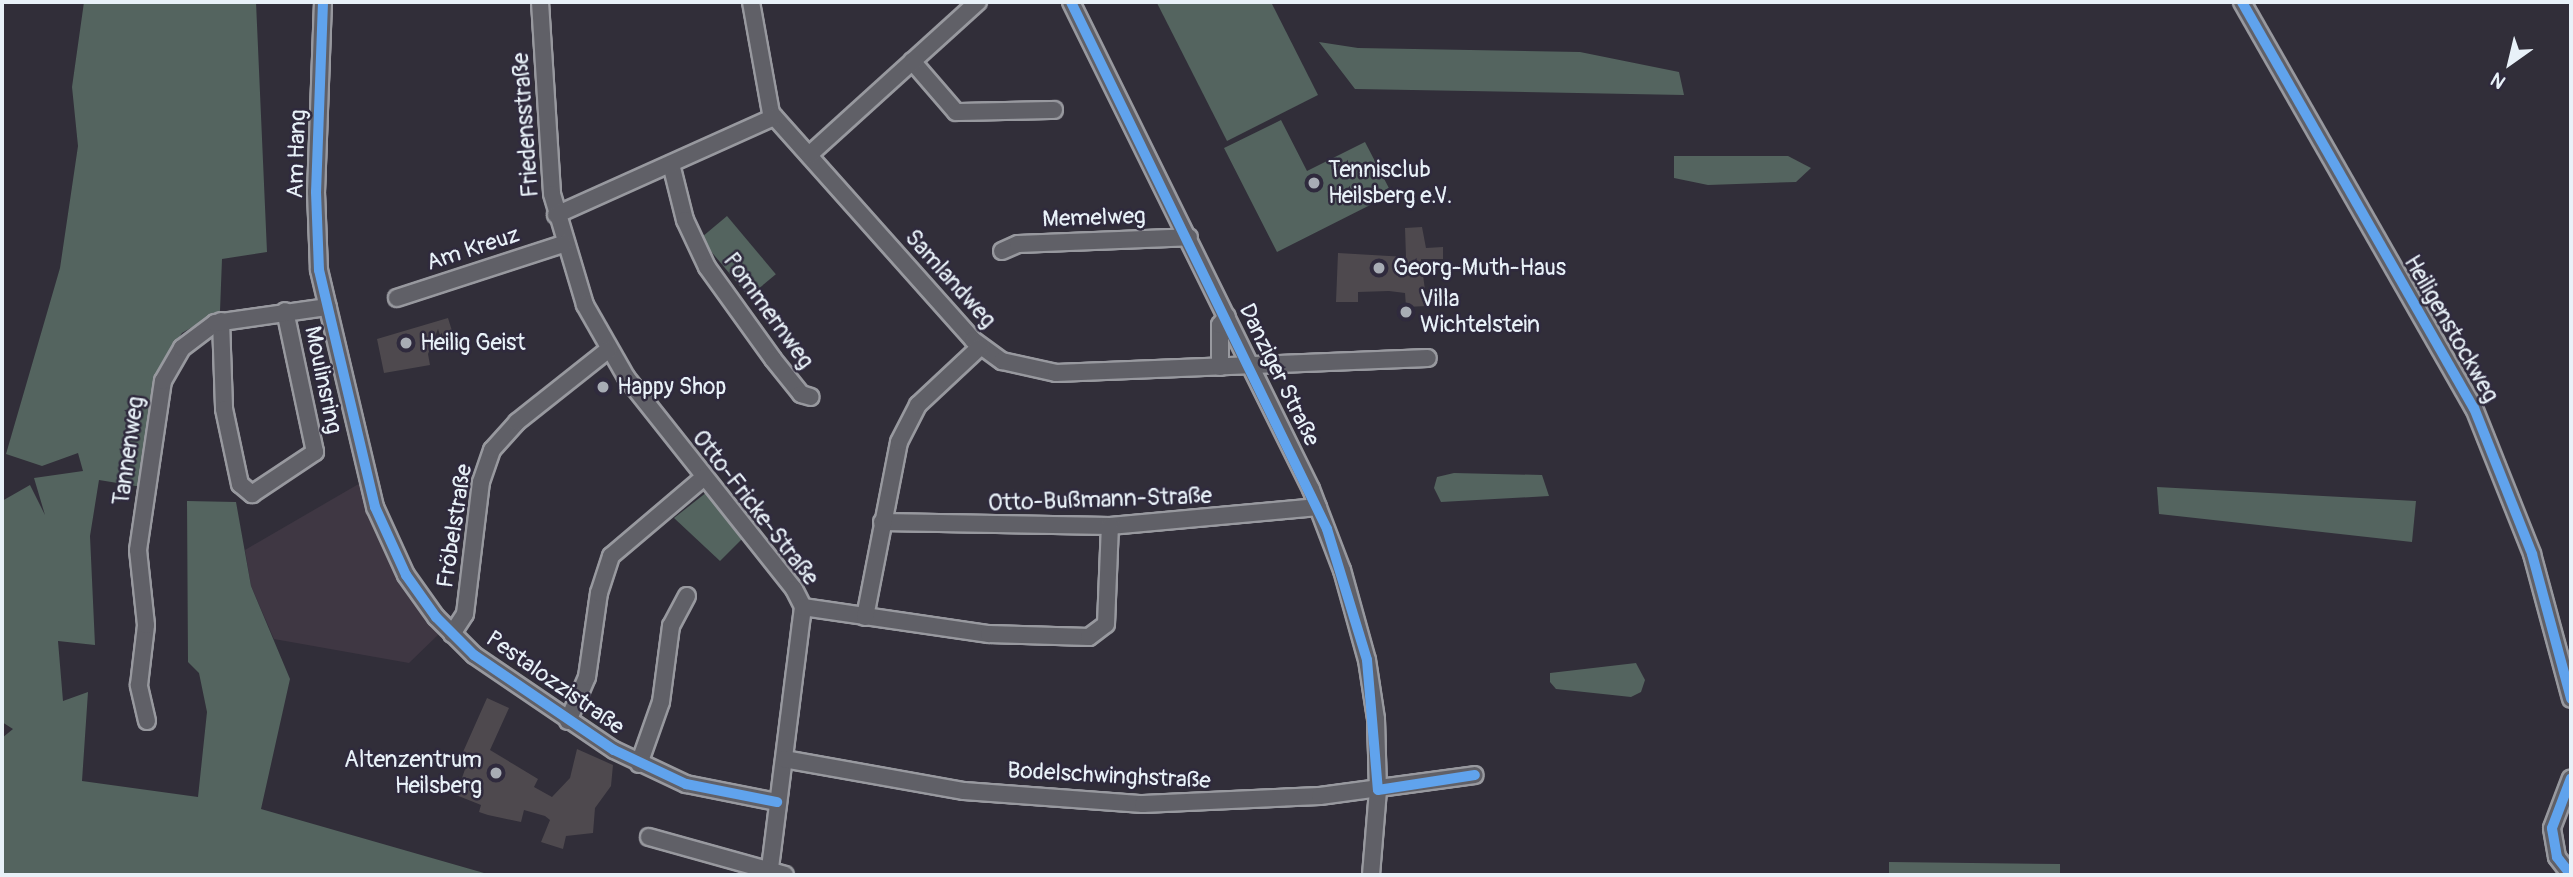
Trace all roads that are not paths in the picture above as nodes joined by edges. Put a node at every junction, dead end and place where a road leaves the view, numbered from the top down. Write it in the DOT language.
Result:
graph roads {
  1 [pos="323,2"];
  2 [pos="540,2"];
  3 [pos="751,2"];
  4 [pos="978,2"];
  5 [pos="1071,2"];
  6 [pos="2242,2"];
  7 [pos="912,61"];
  8 [pos="1054,110"];
  9 [pos="774,117"];
  10 [pos="809,155"];
  11 [pos="671,164"];
  12 [pos="555,215"];
  13 [pos="1189,237"];
  14 [pos="563,244"];
  15 [pos="1002,251"];
  16 [pos="397,298"];
  17 [pos="328,307"];
  18 [pos="285,311"];
  19 [pos="1227,316"];
  20 [pos="221,321"];
  21 [pos="980,347"];
  22 [pos="608,350"];
  23 [pos="1428,358"];
  24 [pos="1251,366"];
  25 [pos="1220,367"];
  26 [pos="811,397"];
  27 [pos="704,477"];
  28 [pos="1318,507"];
  29 [pos="882,522"];
  30 [pos="1110,526"];
  31 [pos="687,596"];
  32 [pos="803,607"];
  33 [pos="865,617"];
  34 [pos="452,634"];
  35 [pos="2571,699"];
  36 [pos="147,721"];
  37 [pos="568,721"];
  38 [pos="784,759"];
  39 [pos="639,764"];
  40 [pos="1475,775"];
  41 [pos="2571,778"];
  42 [pos="1378,790"];
  43 [pos="777,802"];
  44 [pos="649,837"];
  45 [pos="777,873"];
  46 [pos="2569,874"];
  47 [pos="1371,875"];
  1 -- 17 [label="street, Am Hang"];
  2 -- 12 [label="street, Friedensstraße"];
  3 -- 9 [label="street, Samlandweg"];
  4 -- 7 [label="street"];
  5 -- 13 [label="street, Danziger Straße"];
  6 -- 35 [label="street, Heiligenstockweg"];
  7 -- 8 [label="street"];
  7 -- 10 [label="street"];
  9 -- 10 [label="street, Samlandweg"];
  9 -- 11 [label="street"];
  10 -- 21 [label="street, Samlandweg"];
  11 -- 12 [label="street"];
  11 -- 26 [label="street, Pommernweg"];
  12 -- 14 [label="street, Friedensstraße"];
  13 -- 15 [label="street, Memelweg"];
  13 -- 19 [label="street, Danziger Straße"];
  14 -- 16 [label="street, Am Kreuz"];
  14 -- 22 [label="street, Otto-Fricke-Straße"];
  17 -- 18 [label="street, Tannenweg"];
  17 -- 34 [label="street, Pestalozzistraße"];
  18 -- 20 [label="street, Tannenweg"];
  18 -- 20 [label="street, Moulinsring"];
  19 -- 24 [label="street, Danziger Straße"];
  19 -- 25 [label="street"];
  20 -- 36 [label="street, Tannenweg"];
  21 -- 25 [label="street, Samlandweg"];
  21 -- 29 [label="street"];
  22 -- 27 [label="street, Otto-Fricke-Straße"];
  22 -- 34 [label="street, Fröbelstraße"];
  23 -- 24 [label="street, Samlandweg"];
  24 -- 25 [label="street, Samlandweg"];
  24 -- 28 [label="street, Danziger Straße"];
  27 -- 32 [label="street, Otto-Fricke-Straße"];
  27 -- 37 [label="street"];
  28 -- 30 [label="street, Otto-Bußmann-Straße"];
  28 -- 42 [label="street, Danziger Straße"];
  29 -- 30 [label="street, Otto-Bußmann-Straße"];
  29 -- 33 [label="street"];
  30 -- 33 [label="street"];
  31 -- 39 [label="street"];
  32 -- 33 [label="street"];
  32 -- 38 [label="street, Otto-Fricke-Straße"];
  34 -- 37 [label="street, Pestalozzistraße"];
  37 -- 39 [label="street, Pestalozzistraße"];
  38 -- 42 [label="street, Bodelschwinghstraße"];
  38 -- 43 [label="street, Otto-Fricke-Straße"];
  39 -- 43 [label="street, Pestalozzistraße"];
  40 -- 42 [label="street, Bodelschwinghstraße"];
  41 -- 46 [label="street"];
  42 -- 47 [label="street, Danziger Straße"];
  43 -- 45 [label="street, Otto-Fricke-Straße"];
  44 -- 45 [label="street"];
}
